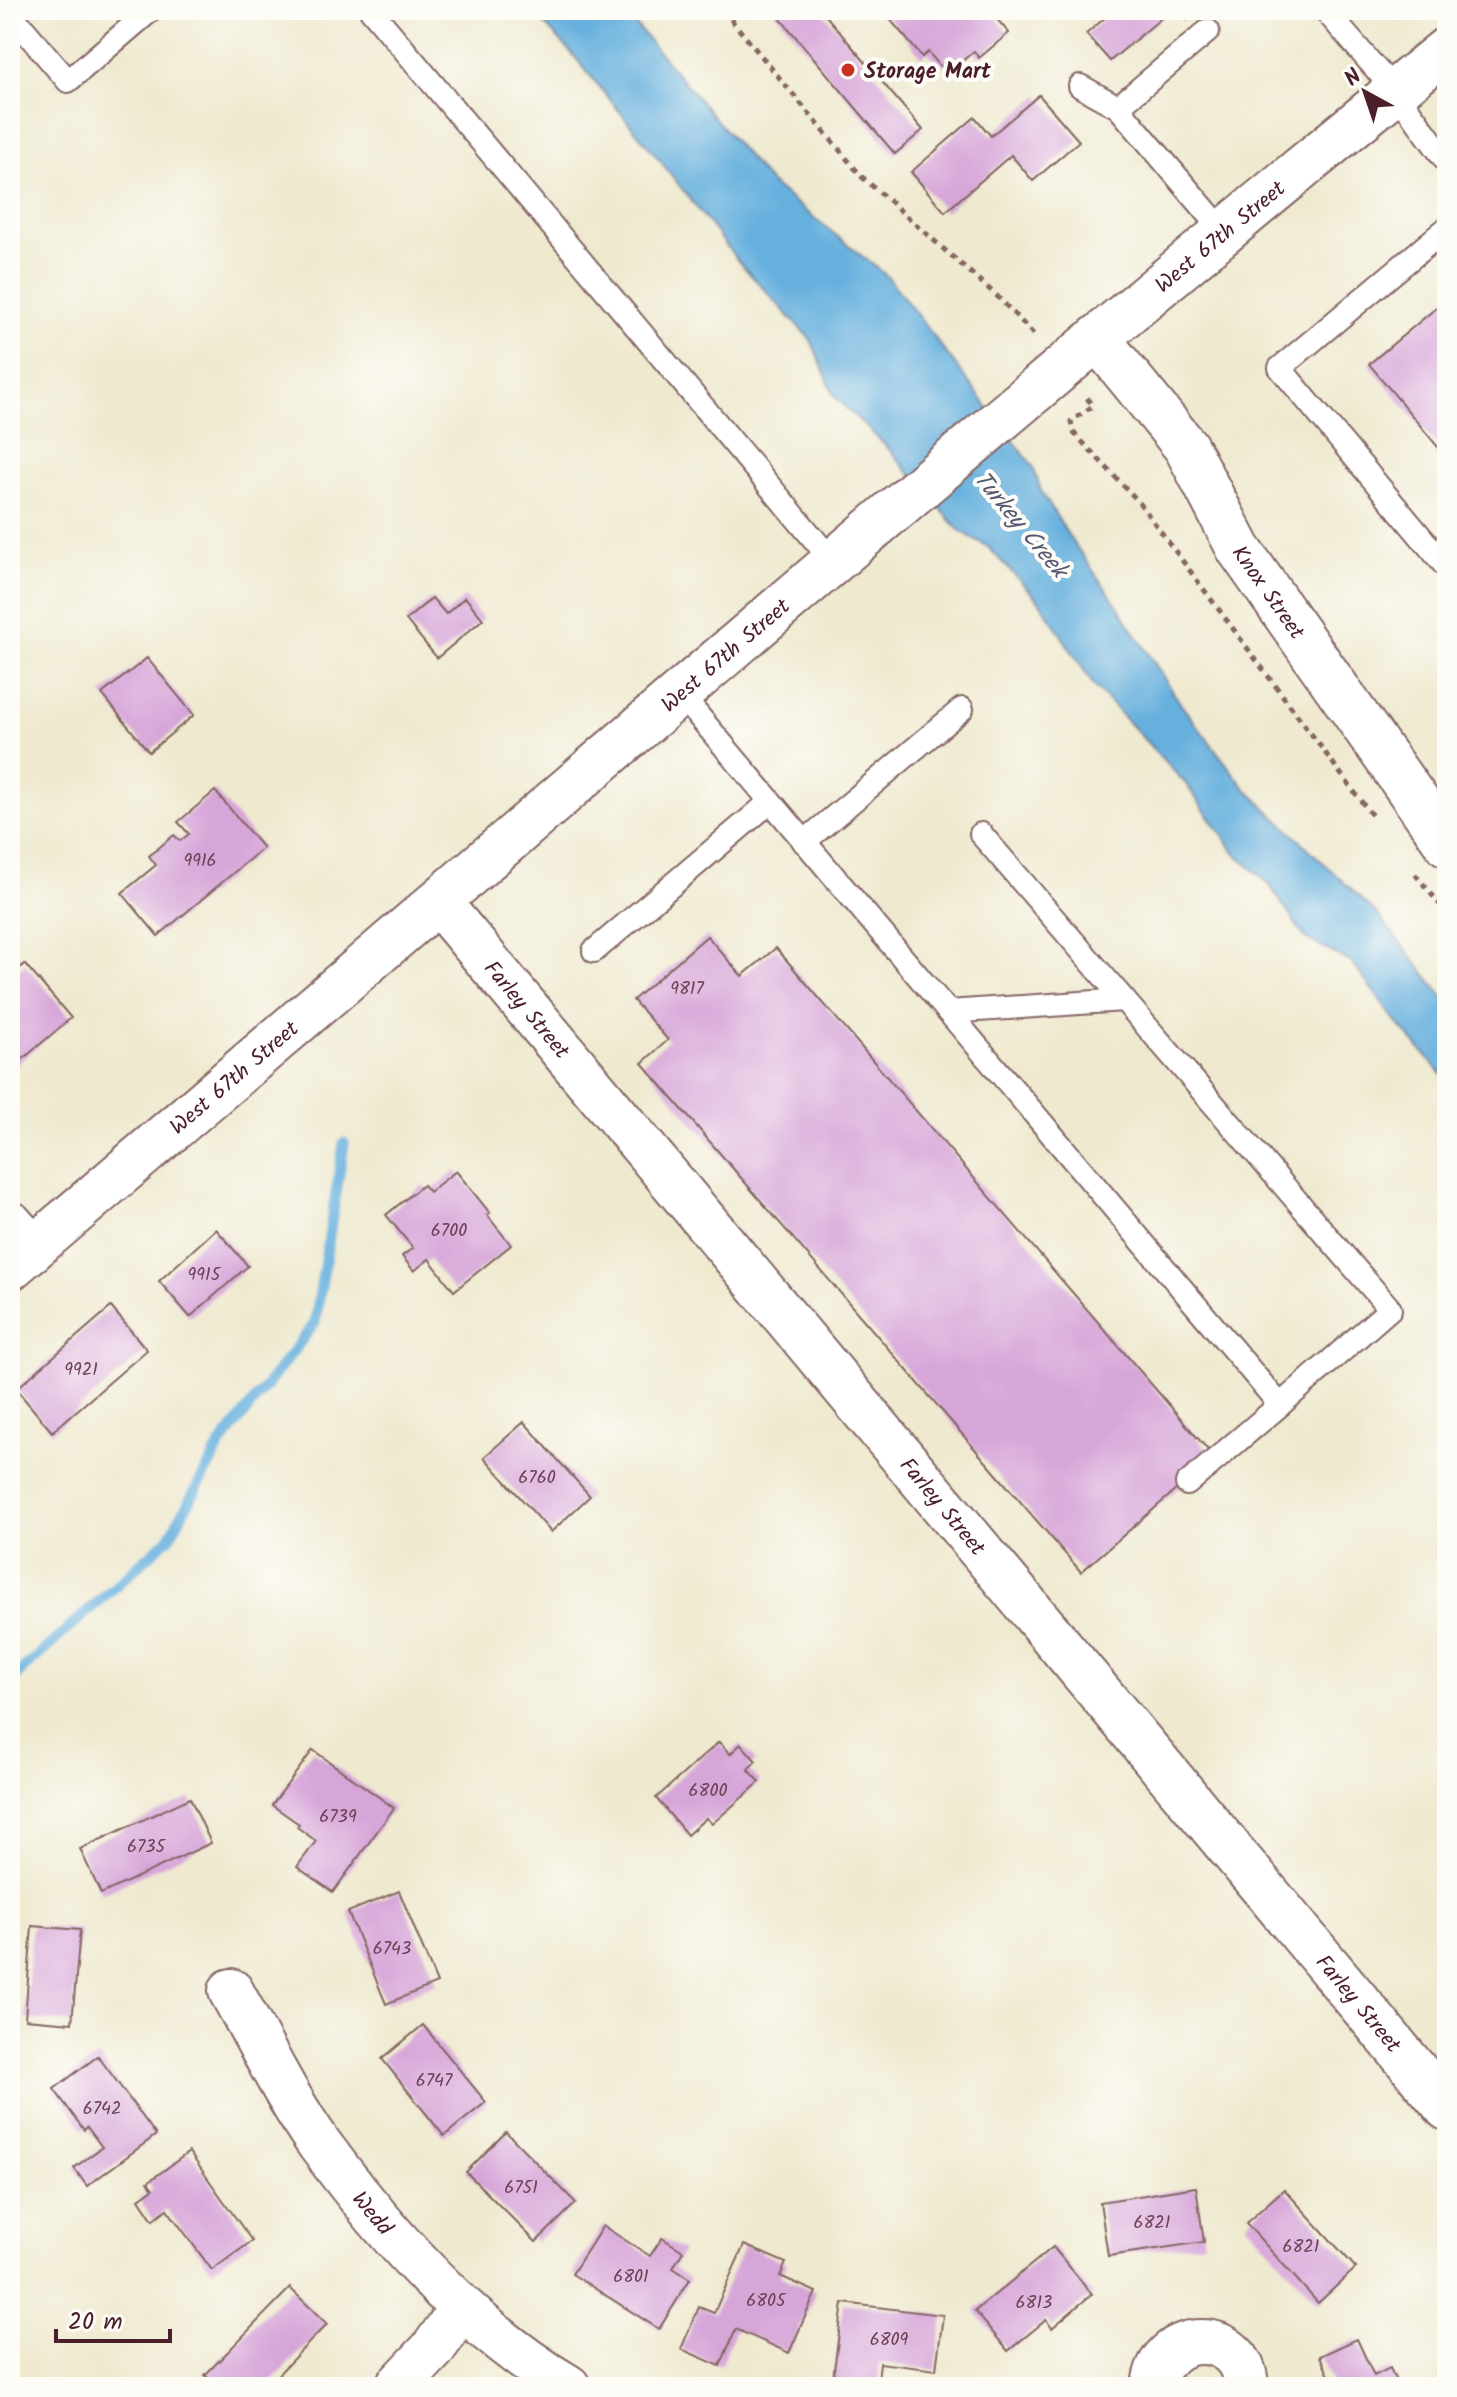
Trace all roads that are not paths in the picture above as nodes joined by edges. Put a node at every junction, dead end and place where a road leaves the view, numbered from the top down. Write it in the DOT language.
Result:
graph roads {
  1 [pos="151,10"];
  2 [pos="371,10"];
  3 [pos="1325,10"];
  4 [pos="10,13"];
  5 [pos="1208,31"];
  6 [pos="1447,49"];
  7 [pos="1080,86"];
  8 [pos="1395,91"];
  9 [pos="1118,107"];
  10 [pos="1447,162"];
  11 [pos="1447,228"];
  12 [pos="1224,232"];
  13 [pos="1097,338"];
  14 [pos="834,563"];
  15 [pos="1447,568"];
  16 [pos="680,694"];
  17 [pos="962,709"];
  18 [pos="770,802"];
  19 [pos="981,834"];
  20 [pos="1446,839"];
  21 [pos="804,842"];
  22 [pos="439,903"];
  23 [pos="594,951"];
  24 [pos="1124,1000"];
  25 [pos="948,1012"];
  26 [pos="18,1247"];
  27 [pos="1280,1405"];
  28 [pos="1187,1484"];
  29 [pos="231,1991"];
  30 [pos="1447,2108"];
  31 [pos="462,2308"];
  32 [pos="397,2387"];
  33 [pos="568,2387"];
  34 [pos="1154,2387"];
  35 [pos="1246,2387"];
  1 -- 4 [label="lane"];
  2 -- 14 [label="lane"];
  3 -- 8 [label="lane"];
  5 -- 9 [label="lane"];
  6 -- 8 [label="street, West 67th Street"];
  7 -- 9 [label="lane"];
  8 -- 10 [label="lane"];
  8 -- 12 [label="street, West 67th Street"];
  9 -- 12 [label="lane"];
  11 -- 15 [label="lane"];
  12 -- 13 [label="street, West 67th Street"];
  13 -- 14 [label="street, West 67th Street"];
  13 -- 20 [label="street, Knox Street"];
  14 -- 16 [label="street, West 67th Street"];
  16 -- 18 [label="lane"];
  16 -- 22 [label="street, West 67th Street"];
  17 -- 21 [label="lane"];
  18 -- 21 [label="lane"];
  18 -- 23 [label="lane"];
  19 -- 24 [label="lane"];
  21 -- 25 [label="lane"];
  22 -- 26 [label="street, West 67th Street"];
  22 -- 30 [label="street, Farley Street"];
  24 -- 25 [label="lane"];
  24 -- 27 [label="lane"];
  25 -- 27 [label="lane"];
  27 -- 28 [label="lane"];
  29 -- 31 [label="street, Wedd"];
  31 -- 32 [label="street"];
  31 -- 33 [label="street, Wedd"];
  34 -- 35 [label="street"];
}
